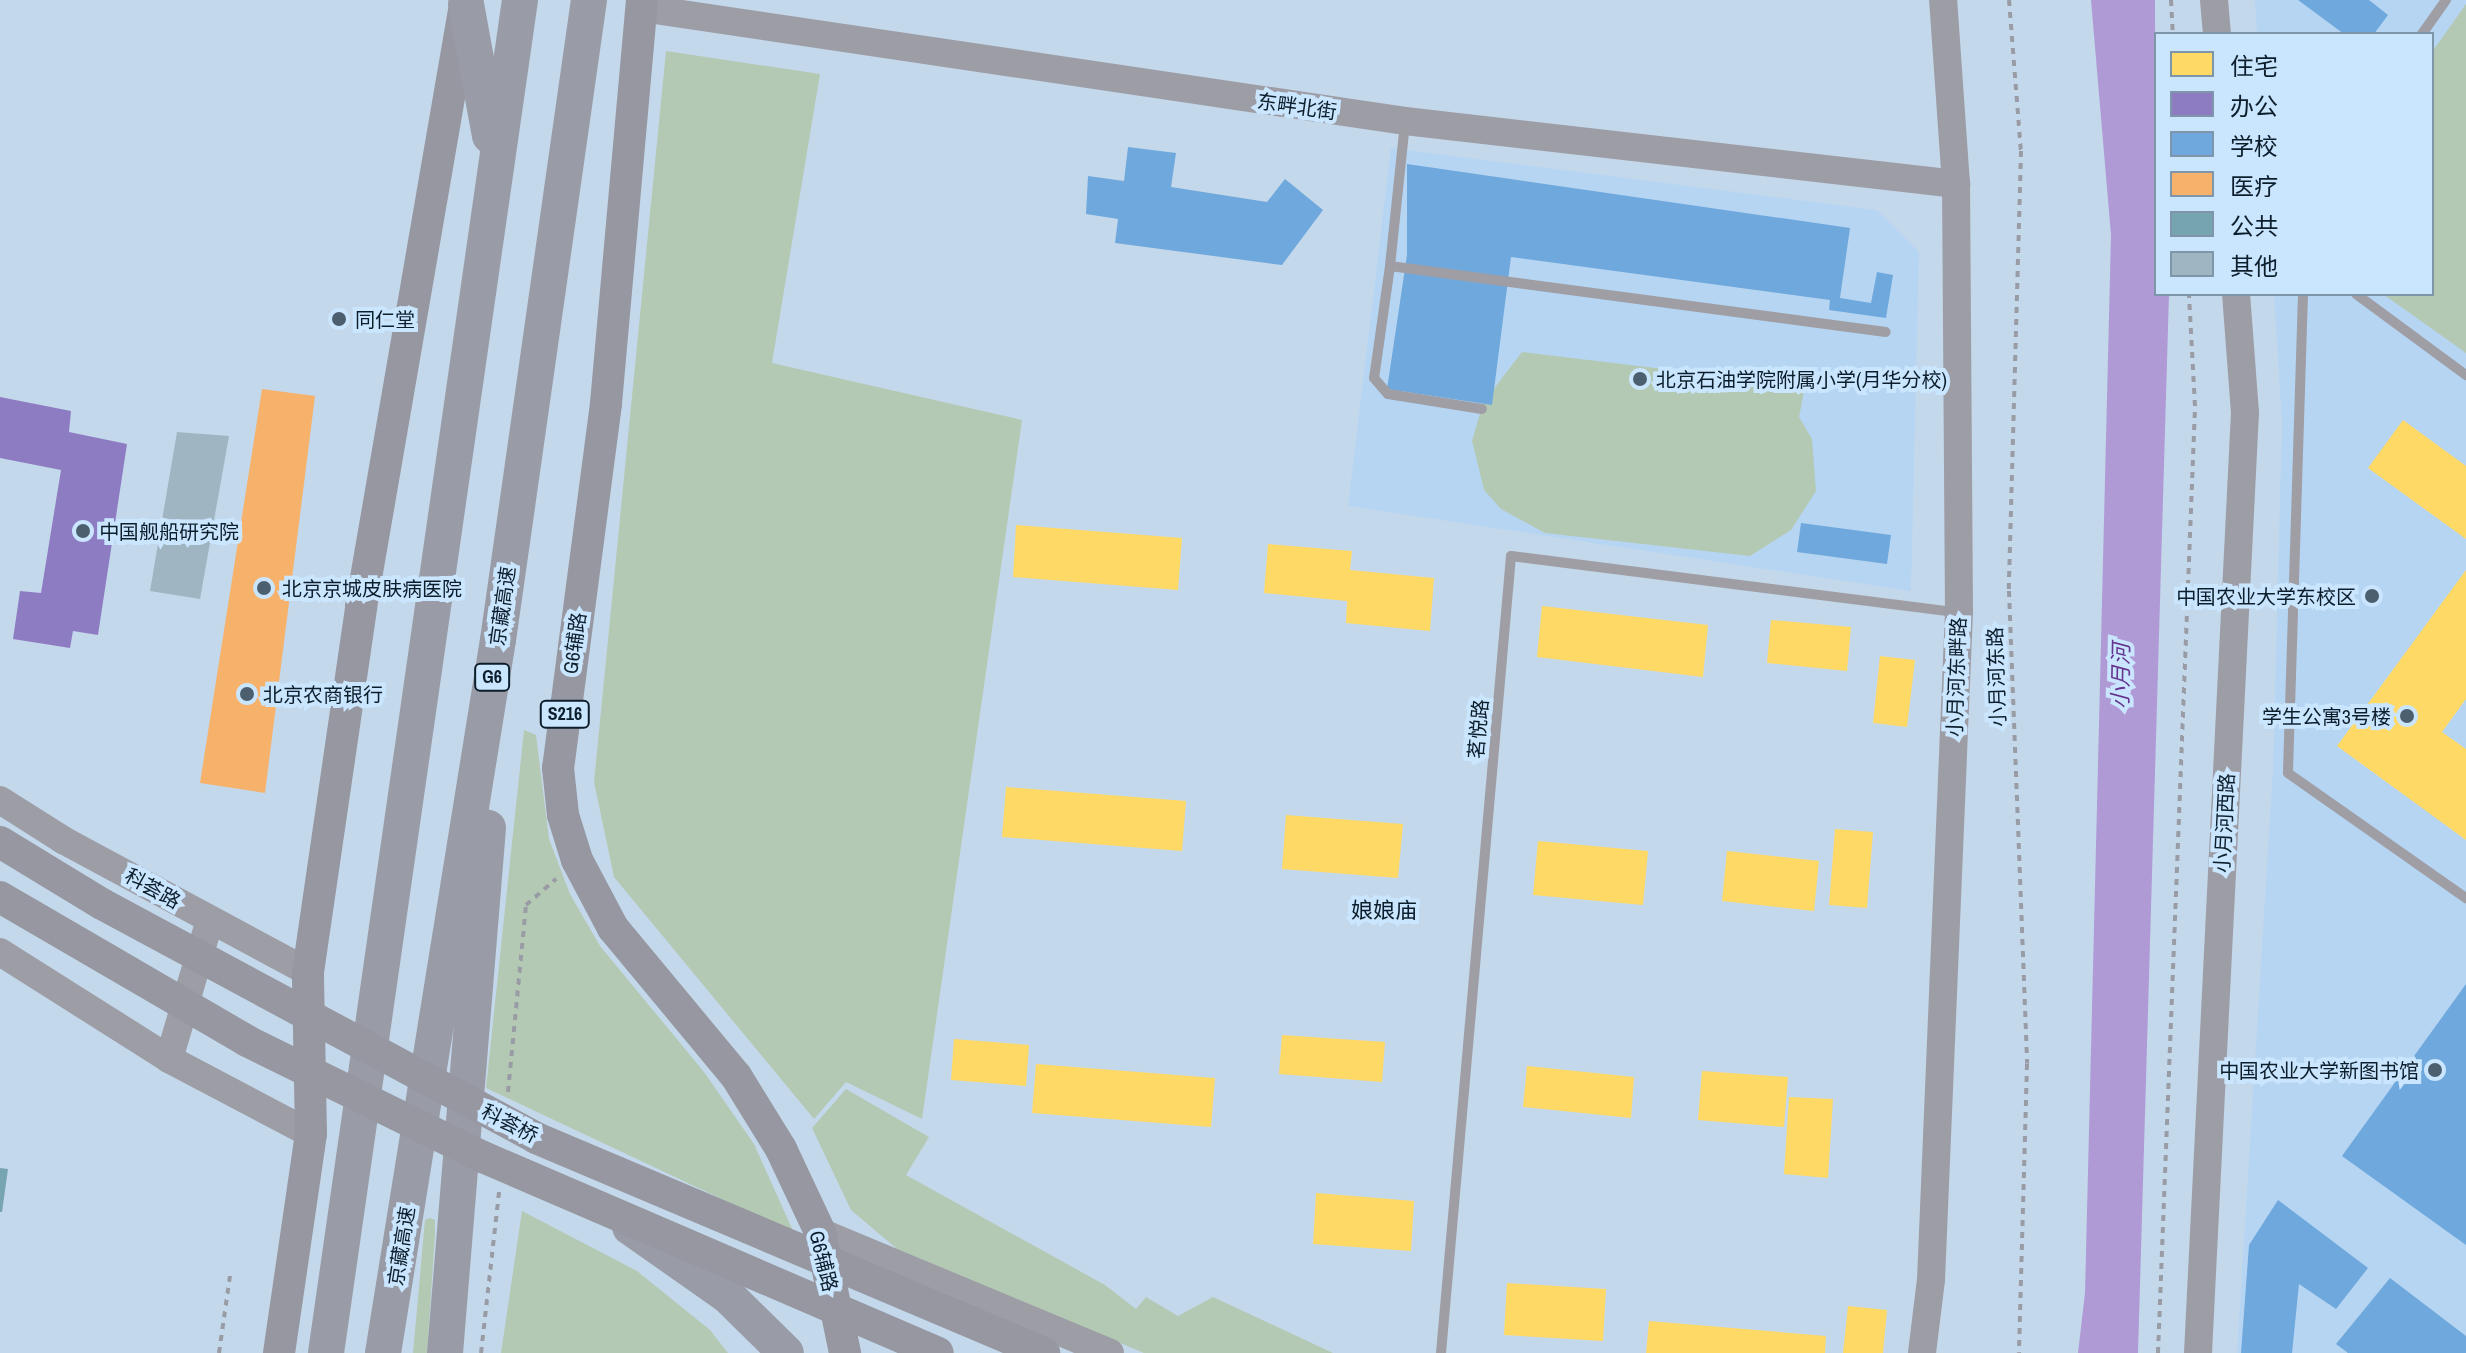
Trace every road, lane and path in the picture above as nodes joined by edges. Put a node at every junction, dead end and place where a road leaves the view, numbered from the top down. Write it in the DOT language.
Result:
graph roads {
  1 [pos="520,0"];
  2 [pos="589,0"];
  3 [pos="1943,0"];
  4 [pos="2009,0"];
  5 [pos="2171,0"];
  6 [pos="2214,0"];
  7 [pos="2446,0"];
  8 [pos="466,2"];
  9 [pos="642,4"];
  10 [pos="2173,32"];
  11 [pos="2217,32"];
  12 [pos="2423,32"];
  13 [pos="1405,121"];
  14 [pos="496,169"];
  15 [pos="1956,184"];
  16 [pos="1390,266"];
  17 [pos="2189,296"];
  18 [pos="2236,296"];
  19 [pos="2303,296"];
  20 [pos="2359,296"];
  21 [pos="1886,332"];
  22 [pos="2466,375"];
  23 [pos="1482,409"];
  24 [pos="1959,612"];
  25 [pos="498,640"];
  26 [pos="0,800"];
  27 [pos="0,842"];
  28 [pos="577,860"];
  29 [pos="0,897"];
  30 [pos="2466,898"];
  31 [pos="210,920"];
  32 [pos="0,952"];
  33 [pos="308,972"];
  34 [pos="169,1059"];
  35 [pos="508,1094"];
  36 [pos="311,1134"];
  37 [pos="499,1189"];
  38 [pos="613,1215"];
  39 [pos="820,1232"];
  40 [pos="230,1276"];
  41 [pos="219,1353"];
  42 [pos="279,1353"];
  43 [pos="326,1353"];
  44 [pos="383,1353"];
  45 [pos="445,1353"];
  46 [pos="481,1353"];
  47 [pos="786,1353"];
  48 [pos="845,1353"];
  49 [pos="938,1353"];
  50 [pos="1044,1353"];
  51 [pos="1110,1353"];
  52 [pos="1441,1353"];
  53 [pos="1922,1353"];
  54 [pos="2019,1353"];
  55 [pos="2158,1353"];
  56 [pos="2198,1353"];
  1 -- 14 [label="highway"];
  2 -- 25 [label="highway, 京藏高速 / G6"];
  3 -- 15 [label="street, 小月河东畔路"];
  4 -- 54 [label="path, 小月河东路"];
  5 -- 10 [label="path"];
  6 -- 11 [label="street"];
  7 -- 12 [label="lane"];
  8 -- 14 [label="highway"];
  8 -- 33 [label="main road"];
  9 -- 13 [label="street, 东畔北街"];
  9 -- 28 [label="main road, G6辅路 / S216"];
  13 -- 15 [label="street, 东畔北街"];
  13 -- 16 [label="lane"];
  14 -- 43 [label="highway"];
  15 -- 24 [label="street, 小月河东畔路"];
  16 -- 21 [label="lane"];
  16 -- 23 [label="lane"];
  17 -- 55 [label="path"];
  18 -- 56 [label="street, 小月河西路"];
  19 -- 30 [label="lane"];
  20 -- 22 [label="lane"];
  24 -- 52 [label="lane, 茗悦路"];
  24 -- 53 [label="street, 小月河东畔路"];
  25 -- 44 [label="highway, 京藏高速 / G6"];
  25 -- 45 [label="highway"];
  26 -- 31 [label="street, 科荟路"];
  27 -- 50 [label="main road, 科荟桥, bridge"];
  28 -- 35 [label="path"];
  28 -- 39 [label="main road, G6辅路 / S216"];
  29 -- 38 [label="main road, 科荟桥, bridge"];
  31 -- 33 [label="street, 科荟路"];
  31 -- 34 [label="street"];
  32 -- 34 [label="street"];
  33 -- 36 [label="main road"];
  34 -- 36 [label="street"];
  36 -- 42 [label="main road"];
  37 -- 46 [label="path"];
  38 -- 47 [label="highway, bridge"];
  38 -- 49 [label="main road, 科荟桥, bridge"];
  39 -- 48 [label="main road, G6辅路 / S216"];
  39 -- 51 [label="street"];
  40 -- 41 [label="path"];
}
